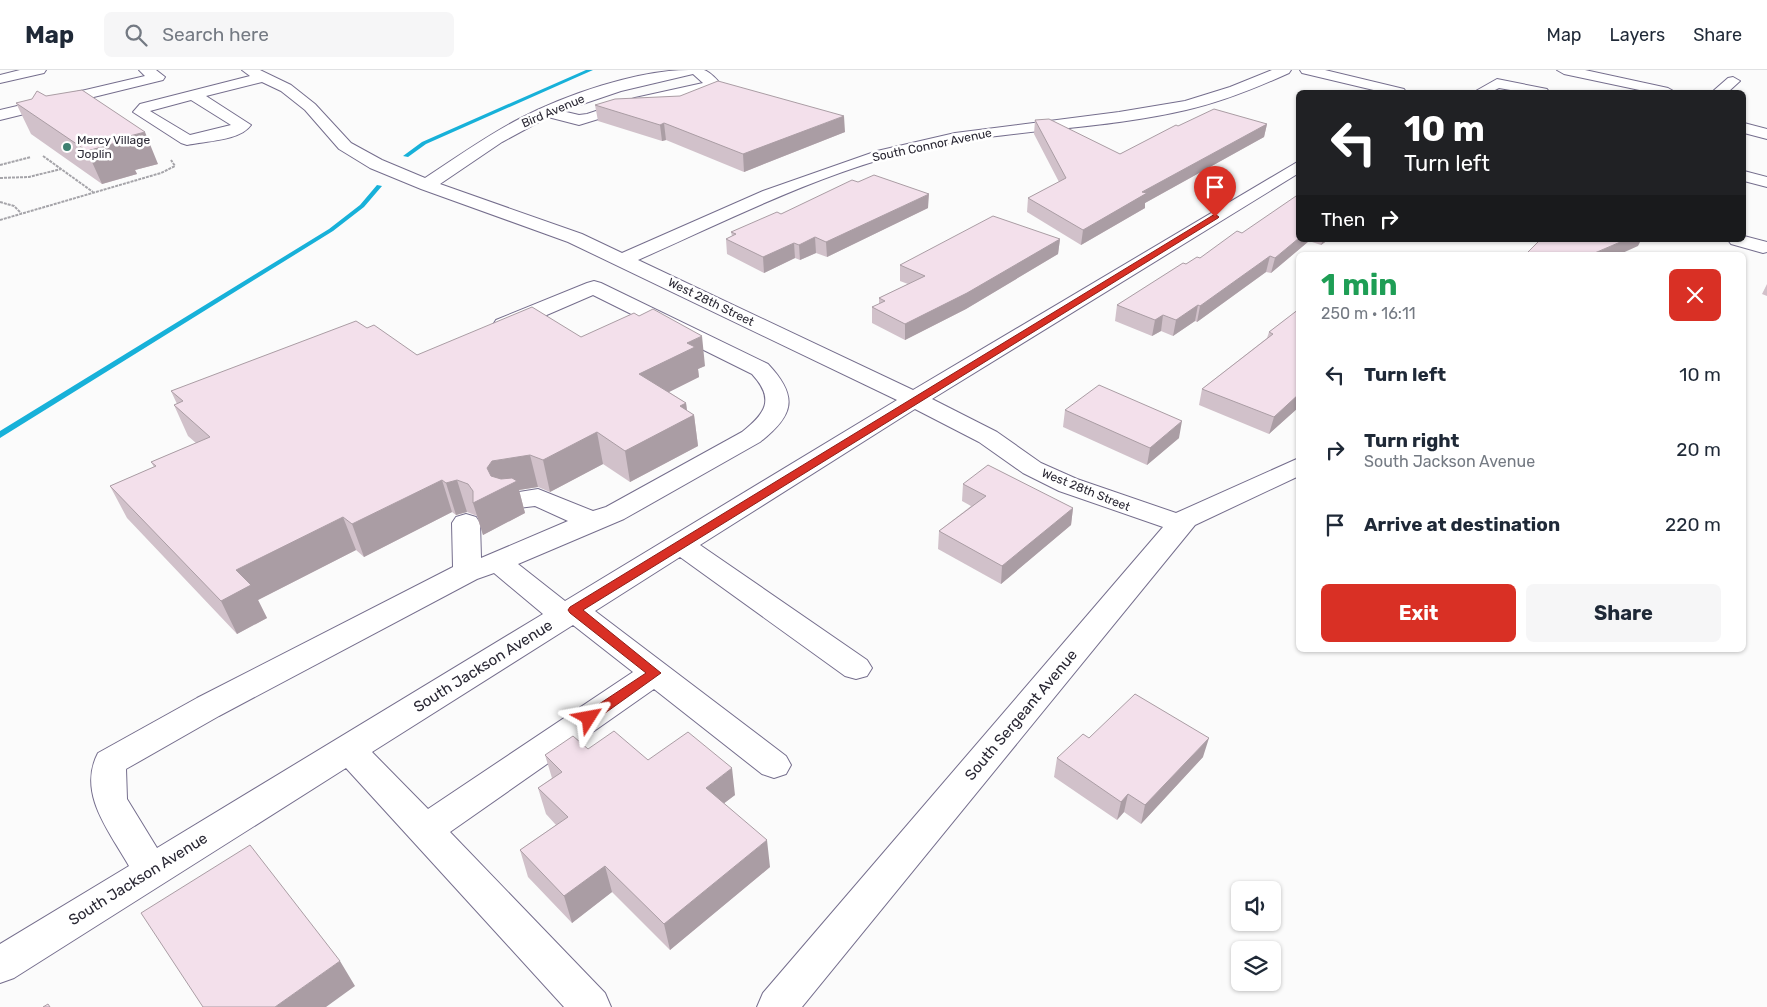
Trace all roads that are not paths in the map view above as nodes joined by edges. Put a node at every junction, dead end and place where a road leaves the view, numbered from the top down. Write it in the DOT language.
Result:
graph roads {
  1 [pos="39,70"];
  2 [pos="146,70"];
  3 [pos="695,70"];
  4 [pos="1284,70"];
  5 [pos="1307,70"];
  6 [pos="1564,70"];
  7 [pos="257,73"];
  8 [pos="1496,76"];
  9 [pos="1658,76"];
  10 [pos="0,79"];
  11 [pos="1733,81"];
  12 [pos="1391,90"];
  13 [pos="1483,90"];
  14 [pos="1536,90"];
  15 [pos="1641,90"];
  16 [pos="1722,90"];
  17 [pos="193,95"];
  18 [pos="547,112"];
  19 [pos="0,115"];
  20 [pos="1746,129"];
  21 [pos="1767,134"];
  22 [pos="1296,168"];
  23 [pos="1746,177"];
  24 [pos="1767,182"];
  25 [pos="427,185"];
  26 [pos="1746,242"];
  27 [pos="1765,246"];
  28 [pos="1746,255"];
  29 [pos="622,260"];
  30 [pos="692,293"];
  31 [pos="646,312"];
  32 [pos="615,323"];
  33 [pos="483,334"];
  34 [pos="915,399"];
  35 [pos="1296,467"];
  36 [pos="510,502"];
  37 [pos="592,521"];
  38 [pos="466,523"];
  39 [pos="1182,524"];
  40 [pos="680,544"];
  41 [pos="499,563"];
  42 [pos="467,572"];
  43 [pos="569,613"];
  44 [pos="856,668"];
  45 [pos="655,673"];
  46 [pos="349,749"];
  47 [pos="774,765"];
  48 [pos="425,830"];
  49 [pos="151,871"];
  50 [pos="0,964"];
  51 [pos="591,1007"];
  52 [pos="777,1007"];
  1 -- 10 [label="street"];
  2 -- 19 [label="street"];
  3 -- 18 [label="street, Bird Avenue"];
  3 -- 18 [label="street"];
  4 -- 29 [label="street, South Connor Avenue"];
  5 -- 12 [label="street"];
  6 -- 15 [label="street"];
  7 -- 17 [label="street"];
  7 -- 25 [label="street, West 28th Street"];
  8 -- 13 [label="street"];
  8 -- 14 [label="street"];
  9 -- 15 [label="street"];
  11 -- 16 [label="street"];
  17 -- 17 [label="street"];
  18 -- 25 [label="street, Bird Avenue"];
  20 -- 21 [label="street"];
  22 -- 34 [label="street, South Jackson Avenue"];
  23 -- 24 [label="street"];
  25 -- 29 [label="street, West 28th Street"];
  26 -- 27 [label="street"];
  27 -- 28 [label="street"];
  29 -- 30 [label="street, West 28th Street"];
  30 -- 31 [label="street"];
  30 -- 34 [label="street, West 28th Street"];
  31 -- 32 [label="street"];
  31 -- 33 [label="street"];
  31 -- 37 [label="street"];
  34 -- 39 [label="street, West 28th Street"];
  34 -- 40 [label="street, South Jackson Avenue"];
  35 -- 39 [label="street, South Sergeant Avenue"];
  36 -- 37 [label="street"];
  37 -- 41 [label="street"];
  38 -- 42 [label="street"];
  39 -- 52 [label="street, South Sergeant Avenue"];
  40 -- 43 [label="street, South Jackson Avenue"];
  40 -- 44 [label="street"];
  41 -- 42 [label="street"];
  41 -- 43 [label="street"];
  42 -- 49 [label="street"];
  43 -- 45 [label="street"];
  43 -- 46 [label="street, South Jackson Avenue"];
  45 -- 47 [label="street"];
  45 -- 48 [label="street"];
  46 -- 48 [label="street"];
  46 -- 49 [label="street, South Jackson Avenue"];
  48 -- 51 [label="street"];
  49 -- 50 [label="street, South Jackson Avenue"];
}
